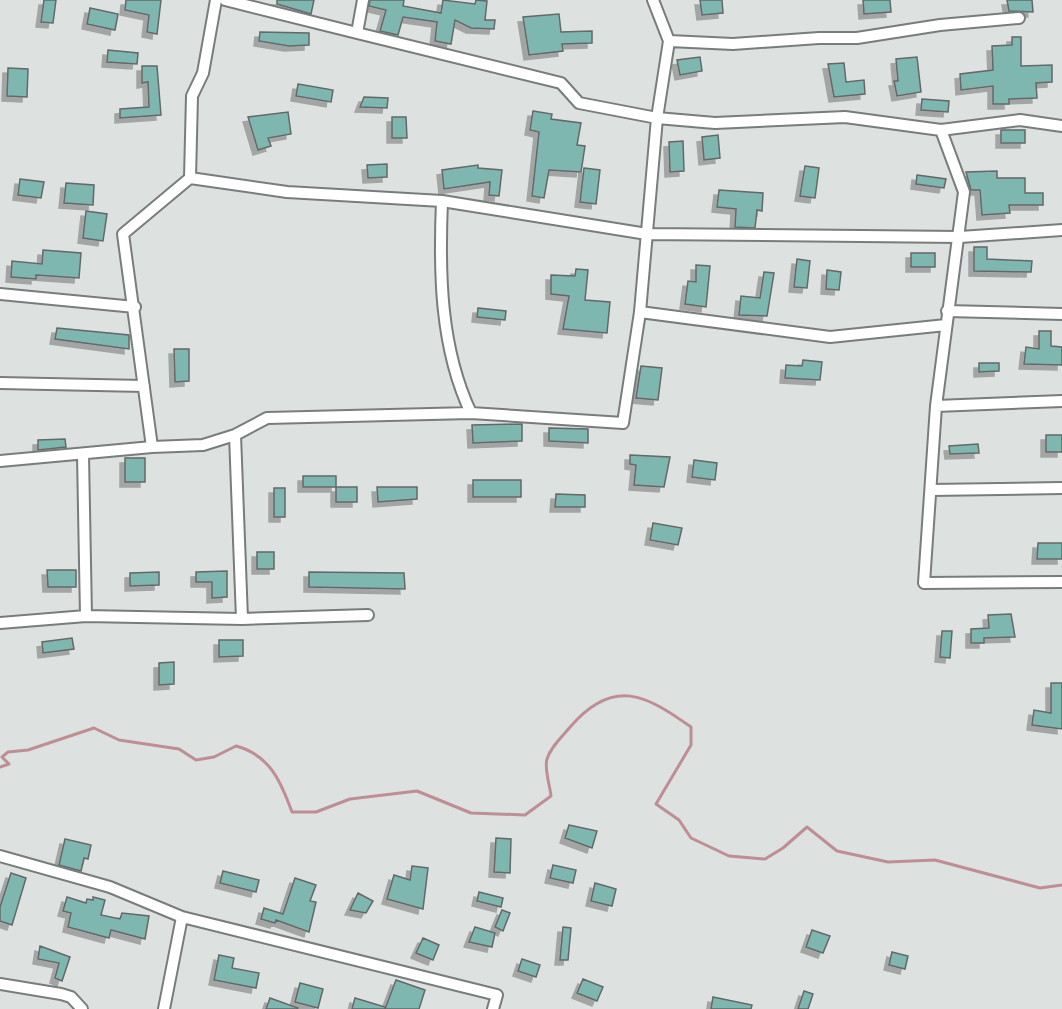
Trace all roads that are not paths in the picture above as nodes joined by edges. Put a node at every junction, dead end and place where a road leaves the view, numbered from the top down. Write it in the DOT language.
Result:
graph roads {
  1 [pos="216,0"];
  2 [pos="225,0"];
  3 [pos="363,0"];
  4 [pos="653,0"];
  5 [pos="1019,18"];
  6 [pos="357,33"];
  7 [pos="669,41"];
  8 [pos="657,117"];
  9 [pos="1062,126"];
  10 [pos="941,130"];
  11 [pos="190,178"];
  12 [pos="442,201"];
  13 [pos="1062,230"];
  14 [pos="647,234"];
  15 [pos="960,237"];
  16 [pos="0,294"];
  17 [pos="135,307"];
  18 [pos="947,311"];
  19 [pos="640,312"];
  20 [pos="1062,314"];
  21 [pos="946,325"];
  22 [pos="0,383"];
  23 [pos="144,386"];
  24 [pos="1062,401"];
  25 [pos="936,406"];
  26 [pos="471,413"];
  27 [pos="235,435"];
  28 [pos="152,447"];
  29 [pos="83,455"];
  30 [pos="0,461"];
  31 [pos="1062,488"];
  32 [pos="930,490"];
  33 [pos="1062,582"];
  34 [pos="368,615"];
  35 [pos="86,616"];
  36 [pos="242,619"];
  37 [pos="0,623"];
  38 [pos="0,856"];
  39 [pos="182,917"];
  40 [pos="0,984"];
  41 [pos="82,1009"];
  42 [pos="164,1009"];
  43 [pos="493,1009"];
  1 -- 11 [label="street"];
  2 -- 6 [label="street"];
  3 -- 6 [label="street"];
  4 -- 7 [label="street"];
  5 -- 7 [label="street"];
  6 -- 8 [label="street"];
  7 -- 8 [label="street"];
  8 -- 10 [label="street"];
  8 -- 14 [label="street"];
  9 -- 10 [label="street"];
  10 -- 15 [label="street"];
  11 -- 12 [label="street"];
  11 -- 17 [label="street"];
  12 -- 14 [label="street"];
  12 -- 26 [label="street"];
  13 -- 15 [label="street"];
  14 -- 15 [label="street"];
  14 -- 19 [label="street"];
  15 -- 18 [label="street"];
  16 -- 17 [label="street"];
  17 -- 23 [label="street"];
  18 -- 20 [label="street"];
  18 -- 21 [label="street"];
  19 -- 21 [label="street"];
  19 -- 26 [label="street"];
  21 -- 25 [label="street"];
  22 -- 23 [label="street"];
  23 -- 28 [label="street"];
  24 -- 25 [label="street"];
  25 -- 32 [label="street"];
  26 -- 27 [label="street"];
  27 -- 28 [label="street"];
  27 -- 36 [label="street"];
  28 -- 29 [label="street"];
  29 -- 30 [label="street"];
  29 -- 35 [label="street"];
  31 -- 32 [label="street"];
  32 -- 33 [label="street"];
  34 -- 36 [label="street"];
  35 -- 36 [label="street"];
  35 -- 37 [label="street"];
  38 -- 39 [label="street"];
  39 -- 42 [label="street"];
  39 -- 43 [label="street"];
  40 -- 41 [label="street"];
}
